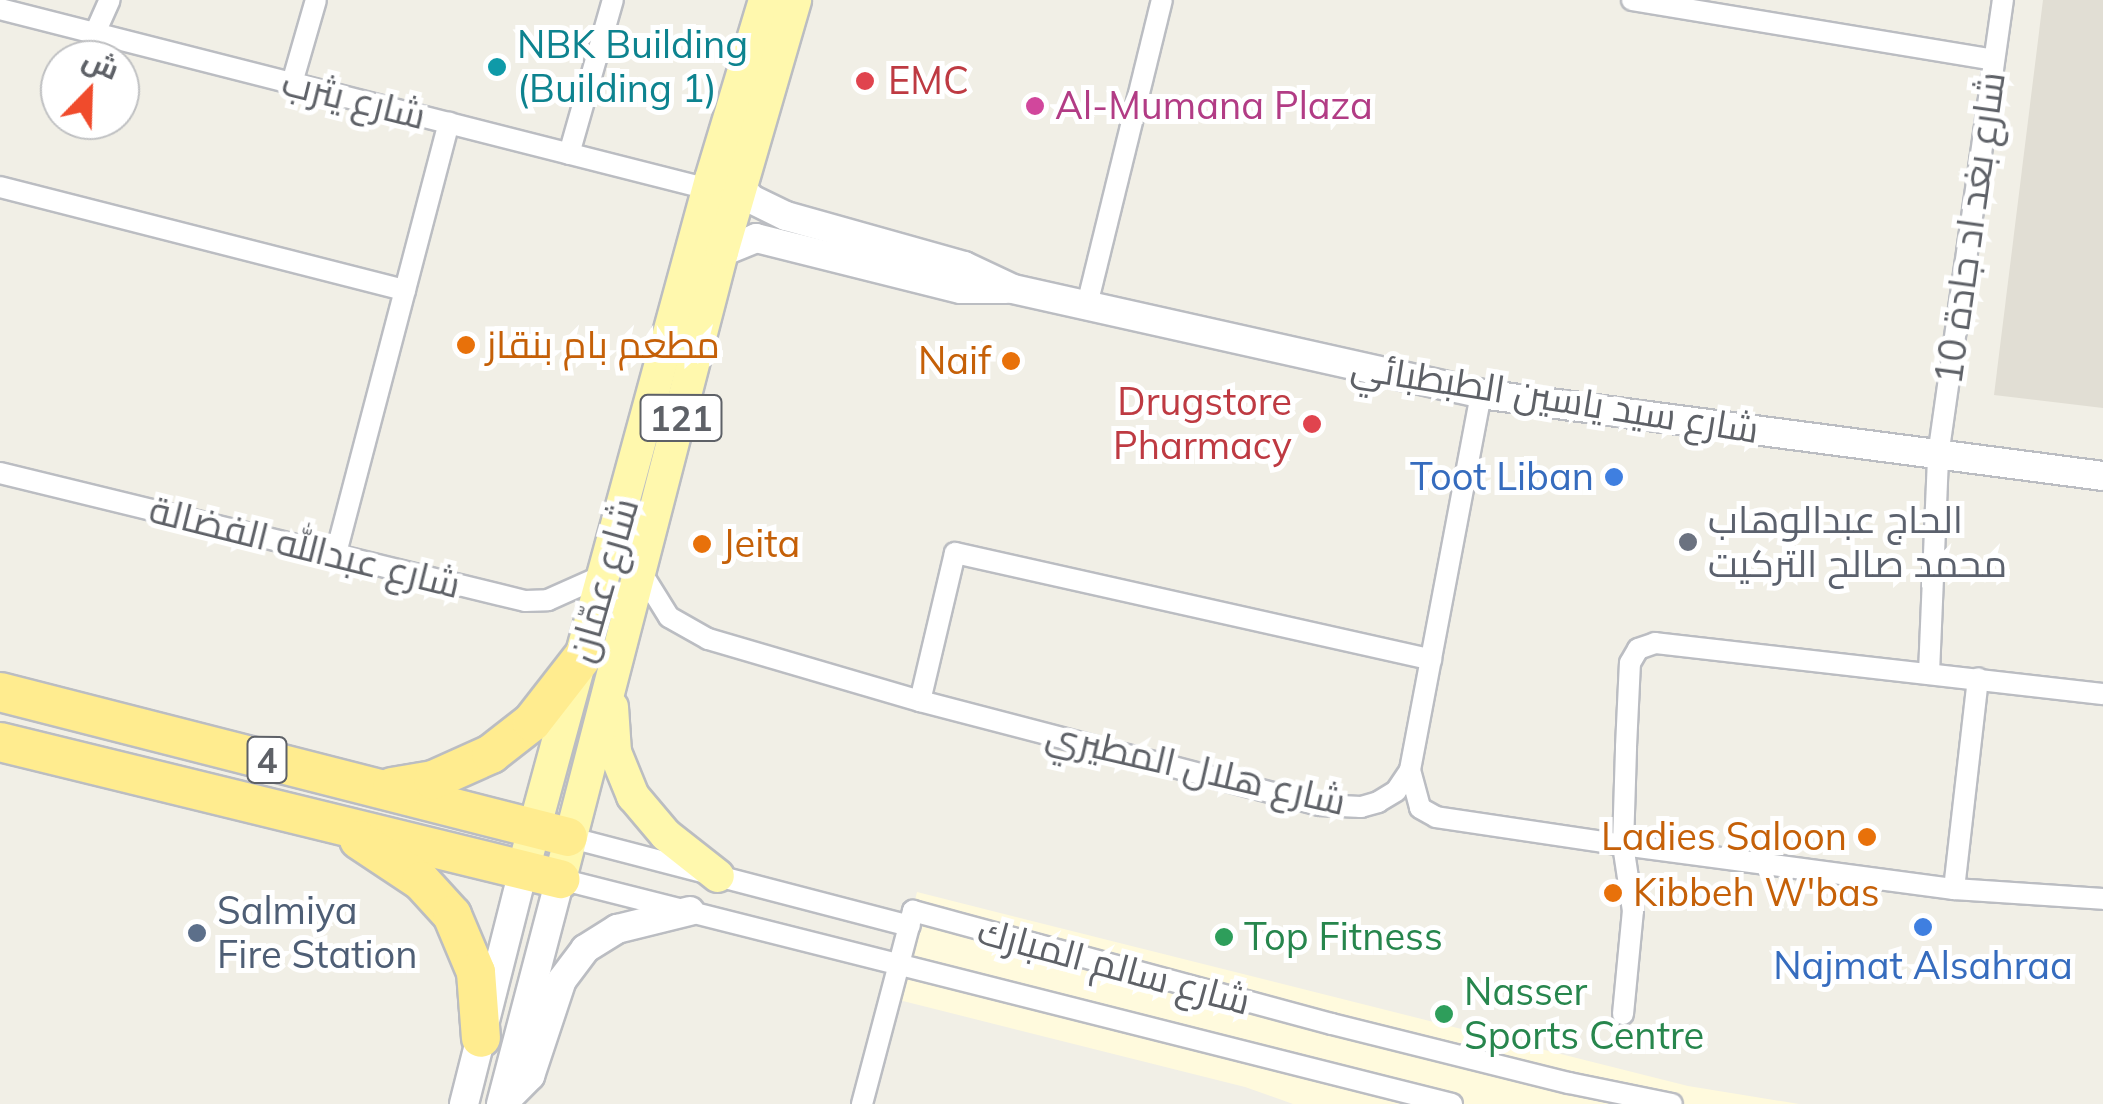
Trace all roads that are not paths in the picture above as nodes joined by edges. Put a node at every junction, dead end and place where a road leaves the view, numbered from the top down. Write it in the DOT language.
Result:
graph roads {
  1 [pos="110,0"];
  2 [pos="316,0"];
  3 [pos="613,0"];
  4 [pos="765,0"];
  5 [pos="796,0"];
  6 [pos="1162,0"];
  7 [pos="1632,0"];
  8 [pos="2004,0"];
  9 [pos="0,9"];
  10 [pos="95,33"];
  11 [pos="1993,60"];
  12 [pos="292,83"];
  13 [pos="448,123"];
  14 [pos="569,154"];
  15 [pos="0,187"];
  16 [pos="724,188"];
  17 [pos="722,252"];
  18 [pos="1013,289"];
  19 [pos="405,290"];
  20 [pos="1086,308"];
  21 [pos="1481,394"];
  22 [pos="1938,456"];
  23 [pos="0,473"];
  24 [pos="2103,476"];
  25 [pos="336,553"];
  26 [pos="641,572"];
  27 [pos="606,574"];
  28 [pos="1431,659"];
  29 [pos="596,671"];
  30 [pos="1929,673"];
  31 [pos="1978,678"];
  32 [pos="0,692"];
  33 [pos="2103,694"];
  34 [pos="920,701"];
  35 [pos="157,732"];
  36 [pos="0,742"];
  37 [pos="1410,770"];
  38 [pos="146,778"];
  39 [pos="375,788"];
  40 [pos="332,823"];
  41 [pos="551,833"];
  42 [pos="1622,845"];
  43 [pos="523,870"];
  44 [pos="560,879"];
  45 [pos="731,880"];
  46 [pos="1954,888"];
  47 [pos="2103,899"];
  48 [pos="690,911"];
  49 [pos="738,923"];
  50 [pos="910,926"];
  51 [pos="899,962"];
  52 [pos="1623,1014"];
  53 [pos="482,1038"];
  54 [pos="464,1104"];
  55 [pos="502,1104"];
  56 [pos="862,1104"];
  57 [pos="1452,1104"];
  58 [pos="1672,1104"];
  1 -- 10 [label="street"];
  2 -- 12 [label="street"];
  3 -- 14 [label="street"];
  4 -- 16 [label="main road, شارع عمّان / 121"];
  5 -- 16 [label="main road, شارع عمّان / 121"];
  6 -- 20 [label="street"];
  7 -- 11 [label="street"];
  8 -- 11 [label="street, شارع بغد اد جادة 10"];
  9 -- 10 [label="street, شارع يثرب"];
  10 -- 12 [label="street, شارع يثرب"];
  11 -- 22 [label="street, شارع بغد اد جادة 10"];
  12 -- 13 [label="street, شارع يثرب"];
  13 -- 14 [label="street, شارع يثرب"];
  13 -- 19 [label="street"];
  14 -- 16 [label="street, شارع يثرب"];
  15 -- 19 [label="street"];
  16 -- 17 [label="main road, شارع عمّان / 121"];
  16 -- 18 [label="street, شارع سيد ياسين الطبطبائي"];
  16 -- 27 [label="main road, شارع عمّان / 121"];
  17 -- 18 [label="street, شارع سيد ياسين الطبطبائي"];
  17 -- 26 [label="main road, شارع عمّان / 121"];
  18 -- 20 [label="street, شارع سيد ياسين الطبطبائي"];
  19 -- 25 [label="street"];
  20 -- 21 [label="street, شارع سيد ياسين الطبطبائي"];
  21 -- 22 [label="street, شارع سيد ياسين الطبطبائي"];
  21 -- 28 [label="street"];
  22 -- 24 [label="street, شارع سيد ياسين الطبطبائي"];
  22 -- 30 [label="street, شارع بغد اد جادة 10"];
  23 -- 25 [label="street, شارع عبدالله الفضالة"];
  25 -- 27 [label="street, شارع عبدالله الفضالة"];
  26 -- 29 [label="main road, شارع عمّان / 121"];
  26 -- 34 [label="street, شارع هلال المطيري"];
  27 -- 29 [label="main road, شارع عمّان / 121"];
  28 -- 34 [label="street"];
  28 -- 37 [label="street"];
  29 -- 39 [label="highway"];
  29 -- 41 [label="main road, شارع عمّان / 121"];
  29 -- 45 [label="main road"];
  30 -- 31 [label="street"];
  30 -- 42 [label="street"];
  31 -- 33 [label="street"];
  31 -- 46 [label="street"];
  32 -- 35 [label="highway, 4"];
  34 -- 37 [label="street, شارع هلال المطيري"];
  35 -- 38 [label="highway"];
  35 -- 39 [label="highway, 4"];
  36 -- 38 [label="highway, 4"];
  37 -- 42 [label="street"];
  38 -- 40 [label="highway, 4"];
  39 -- 41 [label="highway, 4"];
  40 -- 43 [label="highway, 4"];
  40 -- 53 [label="highway"];
  41 -- 43 [label="main road, شارع عمّان / 121"];
  41 -- 44 [label="main road, شارع عمّان / 121"];
  41 -- 45 [label="street, شارع سالم المبارك"];
  42 -- 46 [label="street"];
  42 -- 52 [label="street"];
  43 -- 44 [label="highway, 4"];
  43 -- 53 [label="street, شارع عمّان / 121"];
  44 -- 48 [label="street, شارع سالم المبارك"];
  44 -- 55 [label="street, شارع عمّان / 121"];
  45 -- 49 [label="street"];
  45 -- 50 [label="street, شارع سالم المبارك"];
  46 -- 47 [label="street"];
  48 -- 49 [label="street, شارع سالم المبارك"];
  48 -- 55 [label="street"];
  49 -- 51 [label="street, شارع سالم المبارك"];
  50 -- 51 [label="street"];
  50 -- 58 [label="street, شارع سالم المبارك"];
  51 -- 56 [label="street"];
  51 -- 57 [label="street, شارع سالم المبارك"];
  53 -- 54 [label="street, شارع عمّان / 121"];
}
